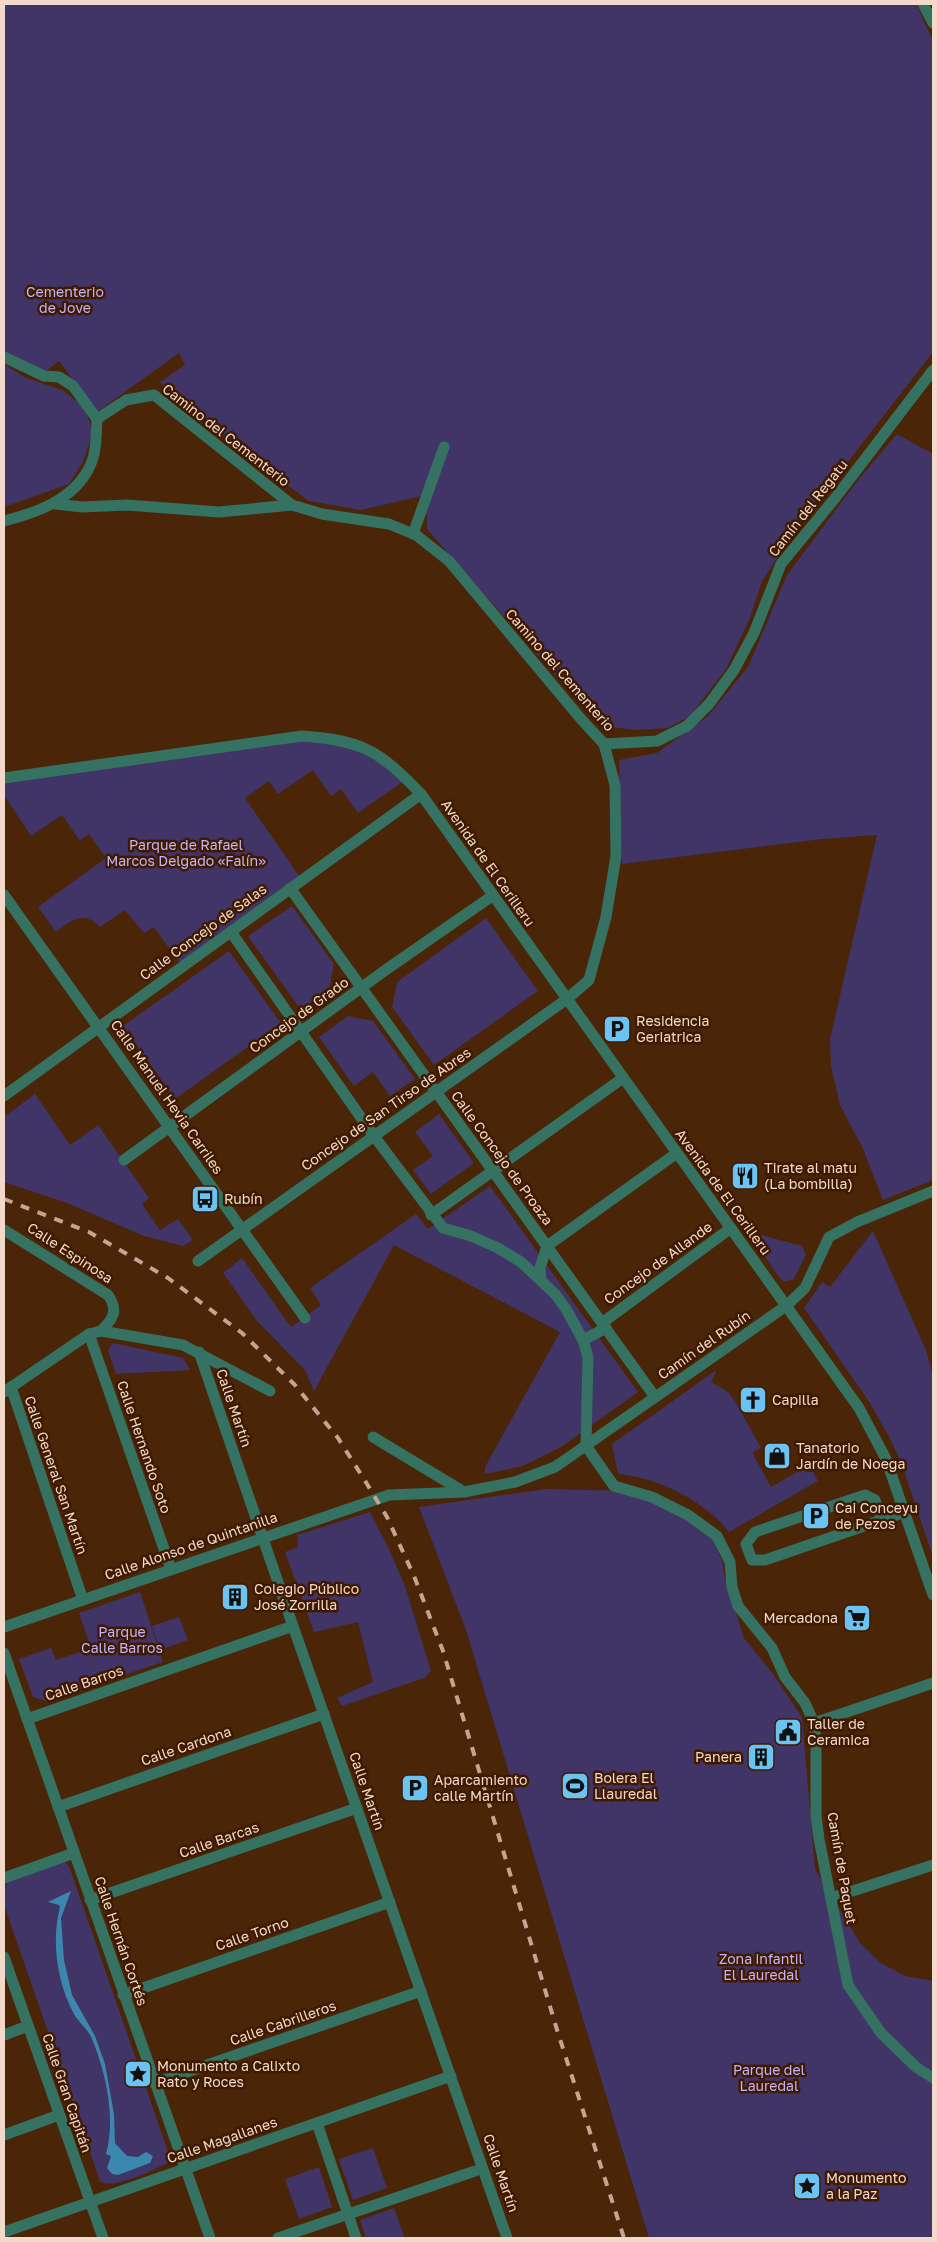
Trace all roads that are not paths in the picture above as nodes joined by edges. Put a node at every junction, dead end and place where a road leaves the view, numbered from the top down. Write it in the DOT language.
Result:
graph roads {
  1 [pos="923,4"];
  2 [pos="933,23"];
  3 [pos="4,357"];
  4 [pos="933,370"];
  5 [pos="97,419"];
  6 [pos="444,447"];
  7 [pos="55,504"];
  8 [pos="292,505"];
  9 [pos="4,521"];
  10 [pos="413,534"];
  11 [pos="604,744"];
  12 [pos="4,778"];
  13 [pos="421,794"];
  14 [pos="290,888"];
  15 [pos="4,895"];
  16 [pos="492,896"];
  17 [pos="231,932"];
  18 [pos="589,980"];
  19 [pos="362,989"];
  20 [pos="567,999"];
  21 [pos="98,1026"];
  22 [pos="301,1033"];
  23 [pos="623,1078"];
  24 [pos="436,1092"];
  25 [pos="4,1096"];
  26 [pos="170,1127"];
  27 [pos="374,1136"];
  28 [pos="677,1153"];
  29 [pos="124,1160"];
  30 [pos="493,1171"];
  31 [pos="933,1191"];
  32 [pos="431,1215"];
  33 [pos="731,1228"];
  34 [pos="4,1230"];
  35 [pos="242,1230"];
  36 [pos="547,1246"];
  37 [pos="198,1261"];
  38 [pos="541,1280"];
  39 [pos="786,1306"];
  40 [pos="305,1318"];
  41 [pos="604,1325"];
  42 [pos="101,1331"];
  43 [pos="89,1334"];
  44 [pos="583,1340"];
  45 [pos="199,1352"];
  46 [pos="7,1390"];
  47 [pos="270,1391"];
  48 [pos="655,1397"];
  49 [pos="373,1437"];
  50 [pos="586,1446"];
  51 [pos="464,1492"];
  52 [pos="390,1495"];
  53 [pos="905,1512"];
  54 [pos="882,1520"];
  55 [pos="262,1538"];
  56 [pos="750,1555"];
  57 [pos="730,1562"];
  58 [pos="171,1569"];
  59 [pos="933,1595"];
  60 [pos="83,1600"];
  61 [pos="293,1626"];
  62 [pos="4,1627"];
  63 [pos="4,1653"];
  64 [pos="933,1683"];
  65 [pos="324,1714"];
  66 [pos="27,1719"];
  67 [pos="814,1723"];
  68 [pos="58,1807"];
  69 [pos="357,1808"];
  70 [pos="74,1853"];
  71 [pos="933,1865"];
  72 [pos="4,1878"];
  73 [pos="831,1898"];
  74 [pos="90,1900"];
  75 [pos="390,1902"];
  76 [pos="4,1957"];
  77 [pos="421,1991"];
  78 [pos="124,1995"];
  79 [pos="28,2026"];
  80 [pos="4,2035"];
  81 [pos="451,2076"];
  82 [pos="933,2078"];
  83 [pos="155,2084"];
  84 [pos="60,2115"];
  85 [pos="317,2123"];
  86 [pos="4,2135"];
  87 [pos="185,2169"];
  88 [pos="475,2171"];
  89 [pos="90,2202"];
  90 [pos="348,2215"];
  91 [pos="4,2232"];
  92 [pos="103,2238"];
  93 [pos="210,2238"];
  94 [pos="278,2238"];
  95 [pos="356,2238"];
  96 [pos="507,2238"];
  1 -- 2 [label="street"];
  3 -- 5 [label="street"];
  4 -- 11 [label="street, Camín del Regatu"];
  5 -- 7 [label="street, Camino del Cementerio"];
  5 -- 8 [label="street, Camino del Cementerio"];
  6 -- 10 [label="street"];
  7 -- 8 [label="street, Camino del Cementerio"];
  7 -- 9 [label="street, Camino del Cementerio"];
  8 -- 10 [label="street, Camino del Cementerio"];
  10 -- 11 [label="street, Camino del Cementerio"];
  11 -- 18 [label="street, Camino del Cementerio"];
  12 -- 13 [label="street, Avenida de El Cerilleru"];
  13 -- 14 [label="street, Calle Concejo de Salas"];
  13 -- 16 [label="street, Avenida de El Cerilleru"];
  14 -- 17 [label="street, Calle Concejo de Salas"];
  14 -- 19 [label="street, Calle Concejo de Proaza"];
  15 -- 21 [label="street, Calle Manuel Hevia Carriles"];
  16 -- 19 [label="street, Concejo de Grado"];
  16 -- 20 [label="street, Avenida de El Cerilleru"];
  17 -- 21 [label="street, Calle Concejo de Salas"];
  17 -- 22 [label="street"];
  18 -- 20 [label="street, Concejo de San Tirso de Abres"];
  19 -- 22 [label="street, Concejo de Grado"];
  19 -- 24 [label="street, Calle Concejo de Proaza"];
  20 -- 23 [label="street, Avenida de El Cerilleru"];
  20 -- 24 [label="street, Concejo de San Tirso de Abres"];
  21 -- 25 [label="street, Calle Concejo de Salas"];
  21 -- 26 [label="street, Calle Manuel Hevia Carriles"];
  22 -- 26 [label="street, Concejo de Grado"];
  22 -- 27 [label="street"];
  23 -- 28 [label="street, Avenida de El Cerilleru"];
  23 -- 30 [label="street"];
  24 -- 27 [label="street, Concejo de San Tirso de Abres"];
  24 -- 30 [label="street, Calle Concejo de Proaza"];
  26 -- 29 [label="street, Concejo de Grado"];
  26 -- 35 [label="street, Calle Manuel Hevia Carriles"];
  27 -- 32 [label="street"];
  27 -- 35 [label="street, Concejo de San Tirso de Abres"];
  28 -- 33 [label="street, Avenida de El Cerilleru"];
  28 -- 36 [label="street"];
  30 -- 32 [label="street"];
  30 -- 36 [label="street, Calle Concejo de Proaza"];
  31 -- 39 [label="street, Camín del Rubín"];
  32 -- 38 [label="street"];
  33 -- 39 [label="street, Avenida de El Cerilleru"];
  33 -- 41 [label="street, Concejo de Allande"];
  34 -- 42 [label="street, Calle Espinosa"];
  35 -- 37 [label="street, Concejo de San Tirso de Abres"];
  35 -- 40 [label="street, Calle Manuel Hevia Carriles"];
  36 -- 38 [label="street"];
  36 -- 41 [label="street, Calle Concejo de Proaza"];
  38 -- 44 [label="street"];
  39 -- 48 [label="street, Camín del Rubín"];
  39 -- 53 [label="street, Avenida de El Cerilleru"];
  41 -- 44 [label="street, Concejo de Allande"];
  41 -- 48 [label="street, Calle Concejo de Proaza"];
  42 -- 43 [label="street"];
  42 -- 45 [label="street"];
  43 -- 46 [label="street"];
  43 -- 58 [label="street, Calle Hernando Soto"];
  44 -- 50 [label="street"];
  45 -- 47 [label="street"];
  45 -- 55 [label="street, Calle Martín"];
  46 -- 60 [label="street, Calle General San Martín"];
  48 -- 50 [label="street, Camín del Rubín"];
  49 -- 51 [label="street"];
  50 -- 51 [label="street, Camín del Rubín"];
  50 -- 57 [label="street, Camín de Paquet"];
  51 -- 52 [label="street, Camín del Rubín"];
  52 -- 55 [label="street, Calle Alonso de Quintanilla"];
  53 -- 54 [label="street"];
  53 -- 59 [label="street, Avenida de El Cerilleru"];
  54 -- 56 [label="street"];
  54 -- 56 [label="street"];
  55 -- 58 [label="street, Calle Alonso de Quintanilla"];
  55 -- 61 [label="street, Calle Martín"];
  56 -- 57 [label="street"];
  57 -- 67 [label="street, Camín de Paquet"];
  58 -- 60 [label="street, Calle Alonso de Quintanilla"];
  60 -- 62 [label="street, Calle Alonso de Quintanilla"];
  61 -- 65 [label="street, Calle Martín"];
  61 -- 66 [label="street, Calle Barros"];
  63 -- 66 [label="street, Calle Hernán Cortés"];
  64 -- 67 [label="street"];
  65 -- 68 [label="street, Calle Cardona"];
  65 -- 69 [label="street, Calle Martín"];
  66 -- 68 [label="street, Calle Hernán Cortés"];
  67 -- 73 [label="street, Camín de Paquet"];
  68 -- 70 [label="street, Calle Hernán Cortés"];
  69 -- 74 [label="street, Calle Barcas"];
  69 -- 75 [label="street, Calle Martín"];
  70 -- 72 [label="street"];
  70 -- 74 [label="street, Calle Hernán Cortés"];
  71 -- 73 [label="street"];
  73 -- 82 [label="street, Camín de Paquet"];
  74 -- 78 [label="street, Calle Hernán Cortés"];
  75 -- 77 [label="street, Calle Martín"];
  75 -- 78 [label="street, Calle Torno"];
  76 -- 79 [label="street, Calle Gran Capitán"];
  77 -- 81 [label="street, Calle Martín"];
  77 -- 83 [label="street, Calle Cabrilleros"];
  78 -- 83 [label="street, Calle Hernán Cortés"];
  79 -- 80 [label="street"];
  79 -- 84 [label="street, Calle Gran Capitán"];
  81 -- 85 [label="street, Calle Magallanes"];
  81 -- 96 [label="street, Calle Martín"];
  83 -- 87 [label="street, Calle Hernán Cortés"];
  84 -- 86 [label="street"];
  84 -- 89 [label="street, Calle Gran Capitán"];
  85 -- 87 [label="street, Calle Magallanes"];
  85 -- 90 [label="street"];
  87 -- 89 [label="street, Calle Magallanes"];
  87 -- 93 [label="street, Calle Hernán Cortés"];
  88 -- 90 [label="street"];
  89 -- 91 [label="street, Calle Magallanes"];
  89 -- 92 [label="street, Calle Gran Capitán"];
  90 -- 94 [label="street"];
  90 -- 95 [label="street"];
}
